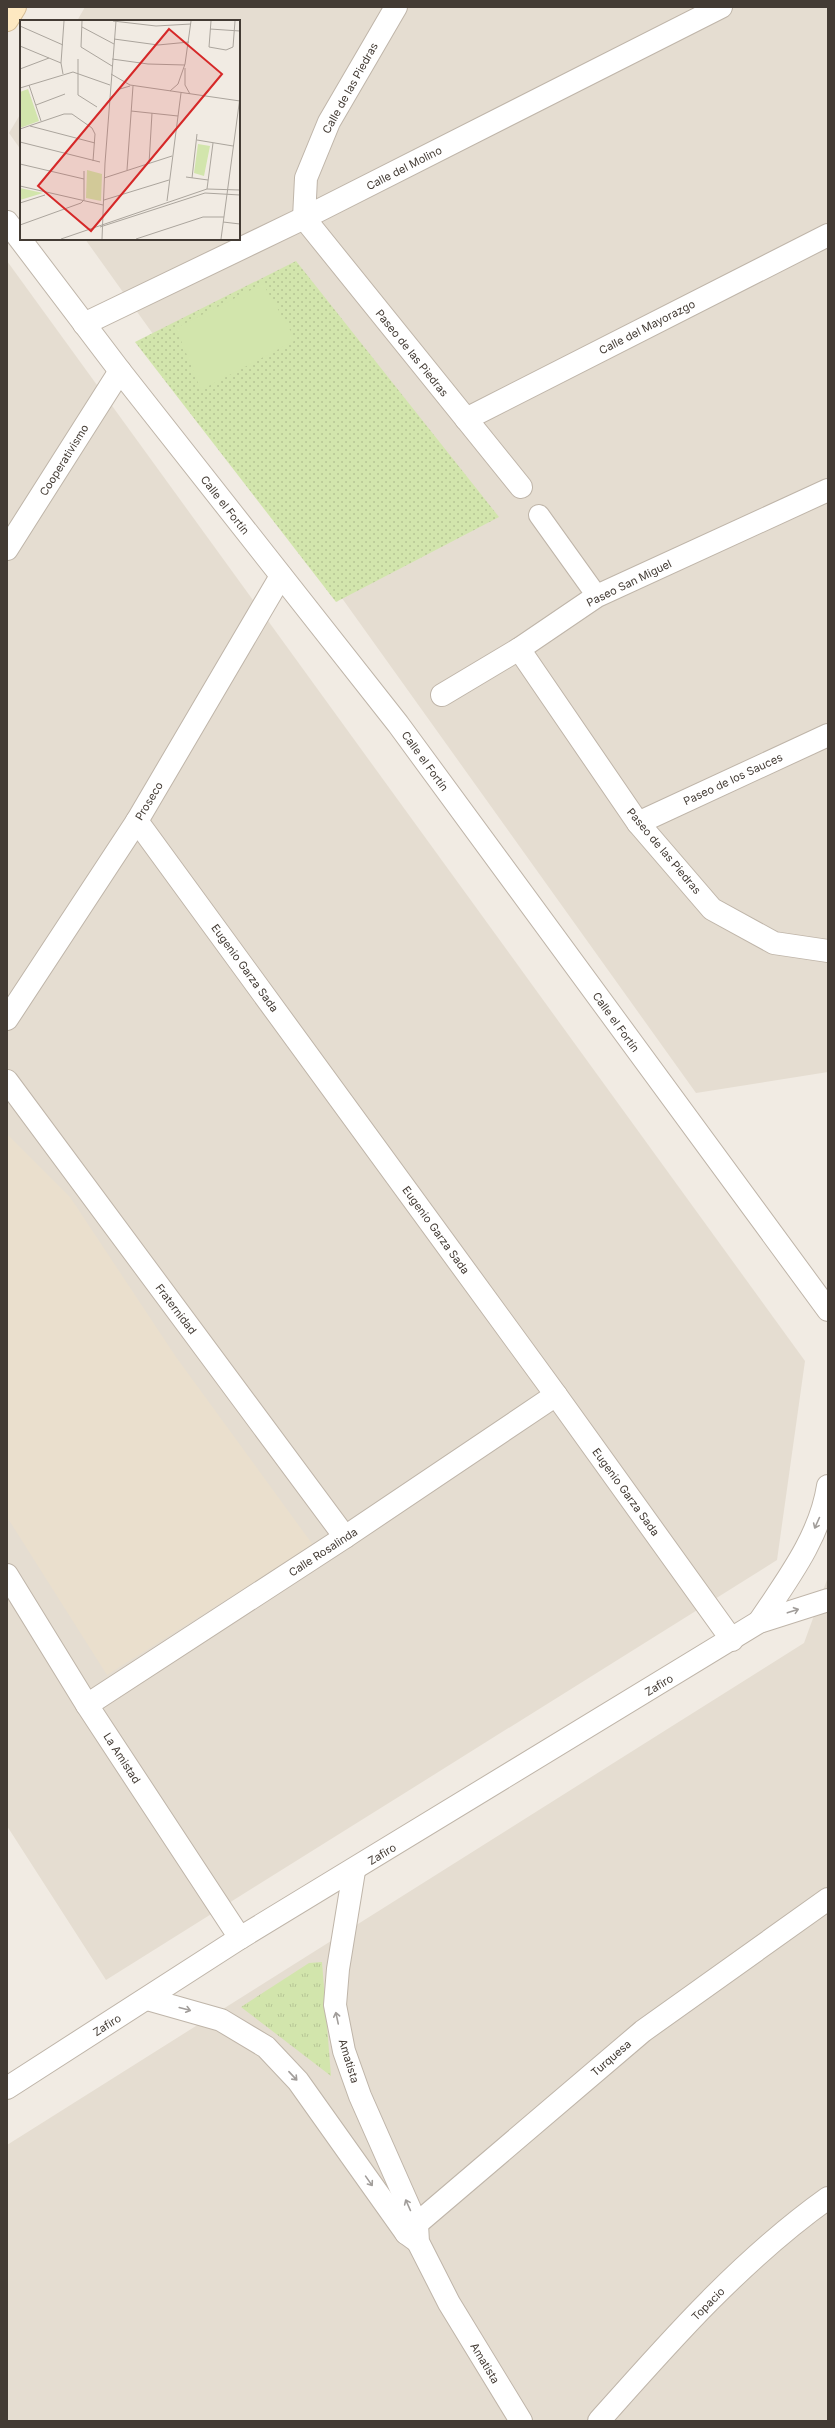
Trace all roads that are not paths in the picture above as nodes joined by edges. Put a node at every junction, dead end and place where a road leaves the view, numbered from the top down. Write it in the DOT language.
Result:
graph roads {
  1 [pos="15,7"];
  2 [pos="396,7"];
  3 [pos="721,7"];
  4 [pos="7,20"];
  5 [pos="304,218"];
  6 [pos="7,222"];
  7 [pos="828,236"];
  8 [pos="20,239"];
  9 [pos="21,240"];
  10 [pos="84,324"];
  11 [pos="120,371"];
  12 [pos="466,419"];
  13 [pos="521,487"];
  14 [pos="828,490"];
  15 [pos="539,515"];
  16 [pos="7,549"];
  17 [pos="281,576"];
  18 [pos="597,596"];
  19 [pos="519,649"];
  20 [pos="442,695"];
  21 [pos="828,735"];
  22 [pos="137,821"];
  23 [pos="638,823"];
  24 [pos="828,951"];
  25 [pos="7,1019"];
  26 [pos="7,1081"];
  27 [pos="828,1310"];
  28 [pos="556,1395"];
  29 [pos="828,1486"];
  30 [pos="345,1537"];
  31 [pos="7,1575"];
  32 [pos="828,1600"];
  33 [pos="759,1622"];
  34 [pos="732,1640"];
  35 [pos="87,1705"];
  36 [pos="354,1871"];
  37 [pos="828,1899"];
  38 [pos="240,1938"];
  39 [pos="147,1999"];
  40 [pos="7,2088"];
  41 [pos="828,2198"];
  42 [pos="413,2233"];
  43 [pos="520,2421"];
  44 [pos="599,2421"];
  1 -- 4 [label="street"];
  2 -- 5 [label="street, Calle de las Piedras"];
  3 -- 5 [label="street, Calle del Molino"];
  5 -- 10 [label="street, Calle del Molino"];
  5 -- 12 [label="street, Paseo de las Piedras"];
  6 -- 8 [label="street, Calle el Fortín"];
  7 -- 12 [label="street, Calle del Mayorazgo"];
  9 -- 10 [label="street, Calle el Fortín"];
  10 -- 11 [label="street, Calle el Fortín"];
  11 -- 16 [label="street, Cooperativismo"];
  11 -- 17 [label="street, Calle el Fortín"];
  12 -- 13 [label="street, Paseo de las Piedras"];
  14 -- 18 [label="street, Paseo San Miguel"];
  15 -- 18 [label="lane"];
  17 -- 22 [label="street, Proseco"];
  17 -- 27 [label="street, Calle el Fortín"];
  18 -- 19 [label="street, Paseo San Miguel"];
  19 -- 20 [label="street, Paseo San Miguel"];
  19 -- 23 [label="street, Paseo de las Piedras"];
  21 -- 23 [label="street, Paseo de los Sauces"];
  22 -- 25 [label="street, Proseco"];
  22 -- 28 [label="street, Eugenio Garza Sada"];
  23 -- 24 [label="street, Paseo de las Piedras"];
  26 -- 30 [label="street, Fraternidad"];
  28 -- 30 [label="street, Calle Rosalinda"];
  28 -- 34 [label="street, Eugenio Garza Sada"];
  29 -- 33 [label="street, Zafiro, one-way"];
  30 -- 35 [label="street, Calle Rosalinda"];
  31 -- 35 [label="street, La Amistad"];
  33 -- 32 [label="street, Zafiro, one-way"];
  33 -- 34 [label="street, Zafiro"];
  34 -- 36 [label="street, Zafiro"];
  35 -- 38 [label="street, La Amistad"];
  36 -- 38 [label="street, Zafiro"];
  42 -- 36 [label="street, Amatista, one-way"];
  37 -- 42 [label="street, Turquesa"];
  38 -- 39 [label="street, Zafiro"];
  39 -- 40 [label="street, Zafiro"];
  39 -- 42 [label="street, Amatista, one-way"];
  41 -- 44 [label="street, Topacio"];
  42 -- 43 [label="street, Amatista"];
}
